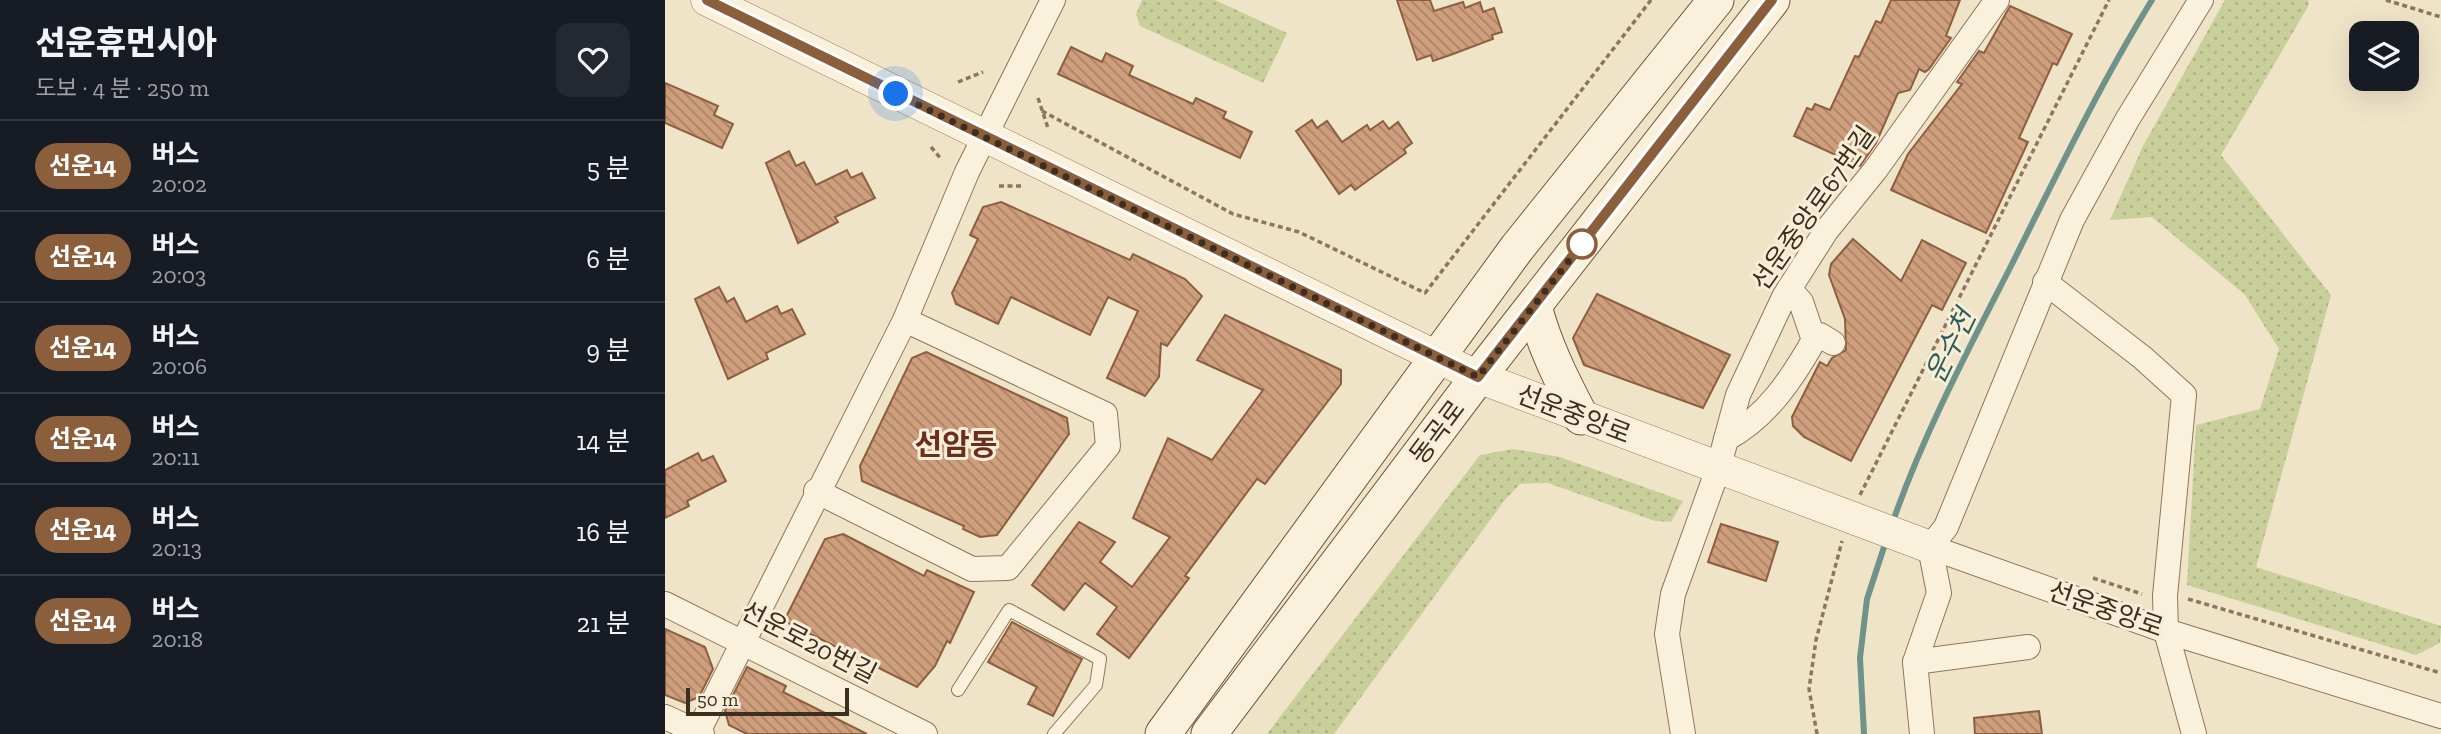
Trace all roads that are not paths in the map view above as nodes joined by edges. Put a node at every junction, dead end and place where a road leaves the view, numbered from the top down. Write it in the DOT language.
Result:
graph roads {
  1 [pos="707,0"];
  2 [pos="1053,0"];
  3 [pos="1697,0"];
  4 [pos="1716,0"];
  5 [pos="1772,0"];
  6 [pos="1997,0"];
  7 [pos="2201,0"];
  8 [pos="1622,114"];
  9 [pos="984,138"];
  10 [pos="2045,282"];
  11 [pos="1789,289"];
  12 [pos="1534,306"];
  13 [pos="905,320"];
  14 [pos="1437,358"];
  15 [pos="1478,377"];
  16 [pos="1581,417"];
  17 [pos="1726,439"];
  18 [pos="1718,469"];
  19 [pos="816,491"];
  20 [pos="1925,545"];
  21 [pos="665,604"];
  22 [pos="2166,631"];
  23 [pos="742,642"];
  24 [pos="2028,647"];
  25 [pos="1915,662"];
  26 [pos="958,690"];
  27 [pos="2441,716"];
  28 [pos="665,717"];
  29 [pos="699,733"];
  30 [pos="925,734"];
  31 [pos="1054,734"];
  32 [pos="1163,734"];
  33 [pos="1209,734"];
  34 [pos="1683,734"];
  35 [pos="1922,734"];
  36 [pos="2194,734"];
  1 -- 9 [label="street, 선운중앙로"];
  2 -- 9 [label="street"];
  3 -- 8 [label="main road"];
  4 -- 8 [label="main road, 동곡로"];
  5 -- 12 [label="main road, 동곡로"];
  6 -- 11 [label="street, 선운중앙로67번길"];
  7 -- 10 [label="street"];
  8 -- 14 [label="main road, 동곡로"];
  9 -- 13 [label="street"];
  9 -- 14 [label="street, 선운중앙로"];
  10 -- 20 [label="street"];
  10 -- 22 [label="street"];
  11 -- 17 [label="street, 선운중앙로67번길"];
  11 -- 17 [label="street"];
  12 -- 15 [label="main road, 동곡로"];
  12 -- 16 [label="main road"];
  13 -- 19 [label="street"];
  13 -- 19 [label="street"];
  14 -- 15 [label="street, 선운중앙로"];
  14 -- 32 [label="main road, 동곡로"];
  15 -- 16 [label="street, 선운중앙로"];
  15 -- 33 [label="main road, 동곡로"];
  16 -- 18 [label="street, 선운중앙로"];
  17 -- 18 [label="street, 선운중앙로67번길"];
  18 -- 20 [label="street, 선운중앙로"];
  18 -- 34 [label="street, 선운중앙로67번길"];
  19 -- 23 [label="street"];
  20 -- 22 [label="street, 선운중앙로"];
  20 -- 25 [label="street"];
  21 -- 23 [label="street, 선운로20번길"];
  22 -- 27 [label="street, 선운중앙로"];
  22 -- 36 [label="street"];
  23 -- 29 [label="street"];
  23 -- 30 [label="street, 선운로20번길"];
  24 -- 25 [label="street"];
  25 -- 35 [label="street"];
  26 -- 31 [label="lane"];
  28 -- 29 [label="street"];
}
